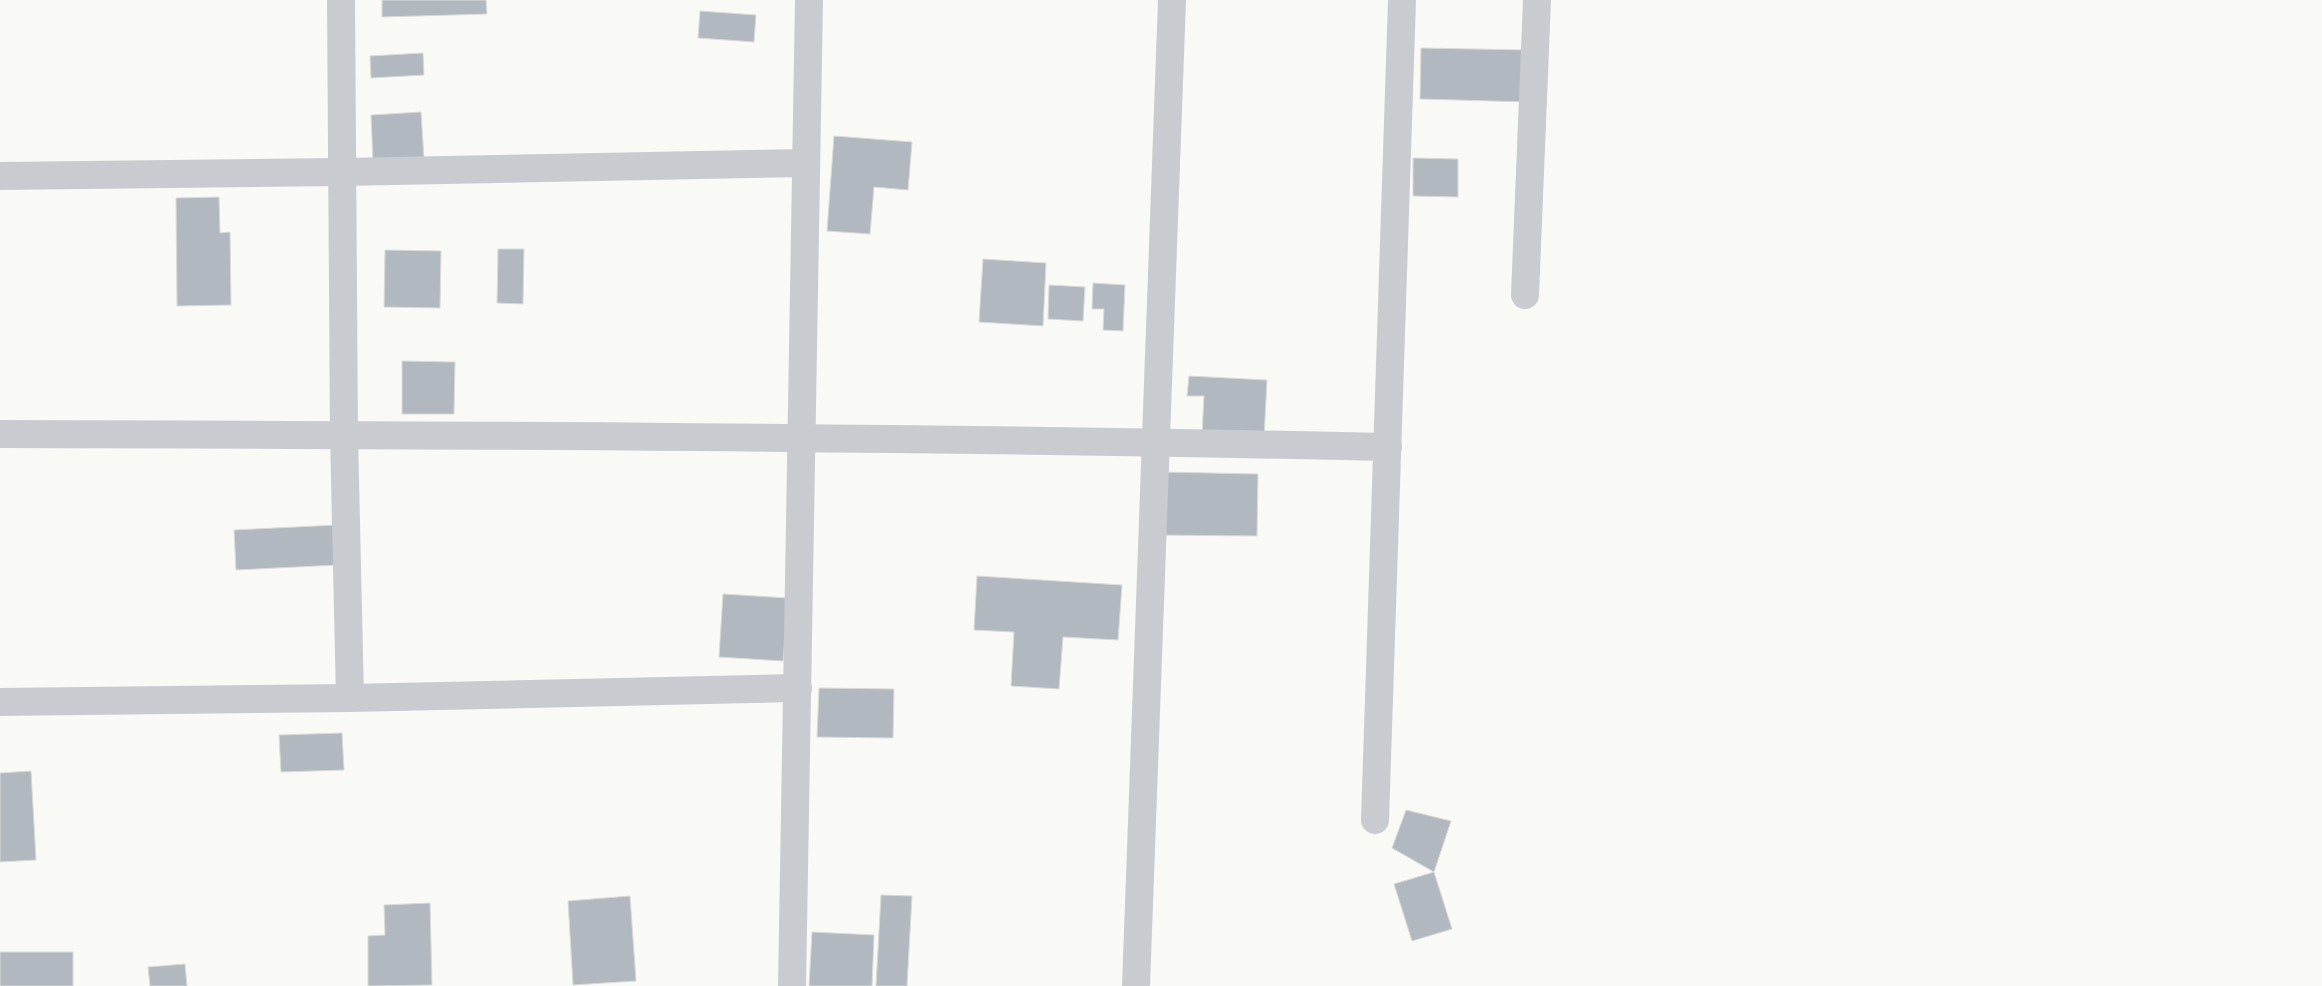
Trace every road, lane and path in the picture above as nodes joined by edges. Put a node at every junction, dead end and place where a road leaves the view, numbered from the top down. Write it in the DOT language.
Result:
graph roads {
  1 [pos="341,0"];
  2 [pos="809,0"];
  3 [pos="1172,0"];
  4 [pos="1402,0"];
  5 [pos="1537,0"];
  6 [pos="806,163"];
  7 [pos="342,172"];
  8 [pos="0,176"];
  9 [pos="1525,295"];
  10 [pos="0,434"];
  11 [pos="344,435"];
  12 [pos="802,439"];
  13 [pos="1156,442"];
  14 [pos="1388,447"];
  15 [pos="798,688"];
  16 [pos="350,698"];
  17 [pos="0,702"];
  18 [pos="1375,820"];
  19 [pos="792,986"];
  20 [pos="1136,986"];
  1 -- 7 [label="street"];
  2 -- 6 [label="street"];
  3 -- 13 [label="street"];
  4 -- 14 [label="street"];
  5 -- 9 [label="street"];
  6 -- 7 [label="street"];
  6 -- 12 [label="street"];
  7 -- 8 [label="street"];
  7 -- 11 [label="street"];
  10 -- 11 [label="street"];
  11 -- 12 [label="street"];
  11 -- 16 [label="street"];
  12 -- 13 [label="street"];
  12 -- 15 [label="street"];
  13 -- 14 [label="street"];
  13 -- 20 [label="street"];
  14 -- 18 [label="street"];
  15 -- 16 [label="street"];
  15 -- 19 [label="street"];
  16 -- 17 [label="street"];
}
